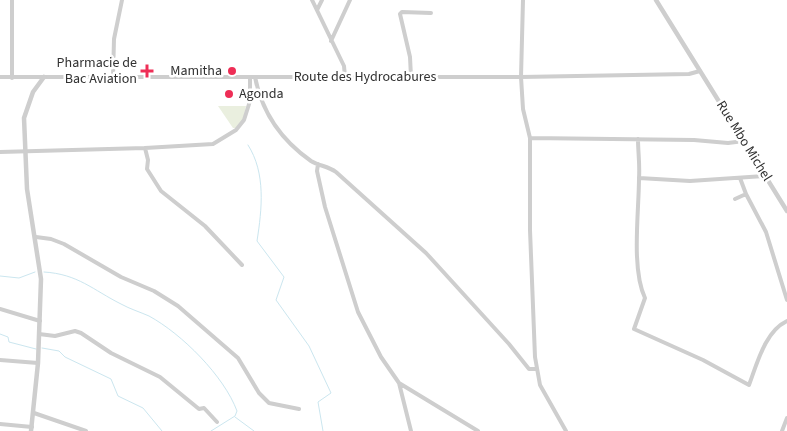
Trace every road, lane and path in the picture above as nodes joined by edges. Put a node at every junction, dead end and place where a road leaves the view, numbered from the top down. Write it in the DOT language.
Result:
graph roads {
  1 [pos="12,0"];
  2 [pos="122,0"];
  3 [pos="312,0"];
  4 [pos="322,0"];
  5 [pos="350,0"];
  6 [pos="523,0"];
  7 [pos="656,0"];
  8 [pos="317,10"];
  9 [pos="431,12"];
  10 [pos="331,40"];
  11 [pos="700,71"];
  12 [pos="0,77"];
  13 [pos="44,77"];
  14 [pos="113,77"];
  15 [pos="253,77"];
  16 [pos="345,77"];
  17 [pos="411,77"];
  18 [pos="521,77"];
  19 [pos="12,78"];
  20 [pos="530,138"];
  21 [pos="638,139"];
  22 [pos="744,141"];
  23 [pos="145,148"];
  24 [pos="24,150"];
  25 [pos="0,152"];
  26 [pos="318,164"];
  27 [pos="765,176"];
  28 [pos="639,178"];
  29 [pos="740,178"];
  30 [pos="746,194"];
  31 [pos="735,199"];
  32 [pos="787,211"];
  33 [pos="36,237"];
  34 [pos="242,265"];
  35 [pos="787,300"];
  36 [pos="0,309"];
  37 [pos="40,321"];
  38 [pos="787,321"];
  39 [pos="39,334"];
  40 [pos="0,360"];
  41 [pos="38,363"];
  42 [pos="537,369"];
  43 [pos="399,383"];
  44 [pos="300,409"];
  45 [pos="34,413"];
  46 [pos="787,418"];
  47 [pos="217,422"];
  48 [pos="0,424"];
  49 [pos="32,429"];
  50 [pos="86,431"];
  51 [pos="411,431"];
  52 [pos="478,431"];
  53 [pos="566,431"];
  54 [pos="782,431"];
  1 -- 19 [label="street"];
  2 -- 14 [label="street"];
  3 -- 8 [label="street"];
  4 -- 8 [label="street"];
  5 -- 10 [label="street"];
  6 -- 18 [label="street"];
  7 -- 11 [label="street, Rue Mbo Michel"];
  8 -- 10 [label="street"];
  9 -- 17 [label="street"];
  10 -- 16 [label="street"];
  11 -- 18 [label="street, Route des Hydrocabures"];
  11 -- 22 [label="street, Rue Mbo Michel"];
  12 -- 19 [label="street, Route des Hydrocabures"];
  13 -- 14 [label="street, Route des Hydrocabures"];
  13 -- 19 [label="street, Route des Hydrocabures"];
  13 -- 24 [label="street"];
  14 -- 15 [label="street, Route des Hydrocabures"];
  15 -- 16 [label="street, Route des Hydrocabures"];
  15 -- 23 [label="street"];
  15 -- 26 [label="street"];
  16 -- 17 [label="street, Route des Hydrocabures"];
  17 -- 18 [label="street, Route des Hydrocabures"];
  18 -- 20 [label="street"];
  20 -- 21 [label="street"];
  20 -- 42 [label="street"];
  21 -- 22 [label="street"];
  21 -- 28 [label="street"];
  22 -- 27 [label="street, Rue Mbo Michel"];
  23 -- 24 [label="street"];
  23 -- 34 [label="street"];
  24 -- 25 [label="street"];
  24 -- 33 [label="street"];
  26 -- 42 [label="street"];
  26 -- 43 [label="street"];
  27 -- 29 [label="street"];
  27 -- 32 [label="street, Rue Mbo Michel"];
  28 -- 29 [label="street"];
  28 -- 38 [label="street"];
  29 -- 30 [label="street"];
  30 -- 31 [label="street"];
  30 -- 35 [label="street"];
  33 -- 37 [label="street"];
  33 -- 44 [label="street"];
  36 -- 37 [label="street"];
  37 -- 39 [label="street"];
  39 -- 41 [label="street"];
  39 -- 47 [label="street"];
  40 -- 41 [label="street"];
  41 -- 45 [label="street"];
  42 -- 53 [label="street"];
  43 -- 51 [label="street"];
  43 -- 52 [label="street"];
  45 -- 49 [label="street"];
  45 -- 50 [label="street"];
  46 -- 54 [label="street"];
  48 -- 49 [label="street"];
}
